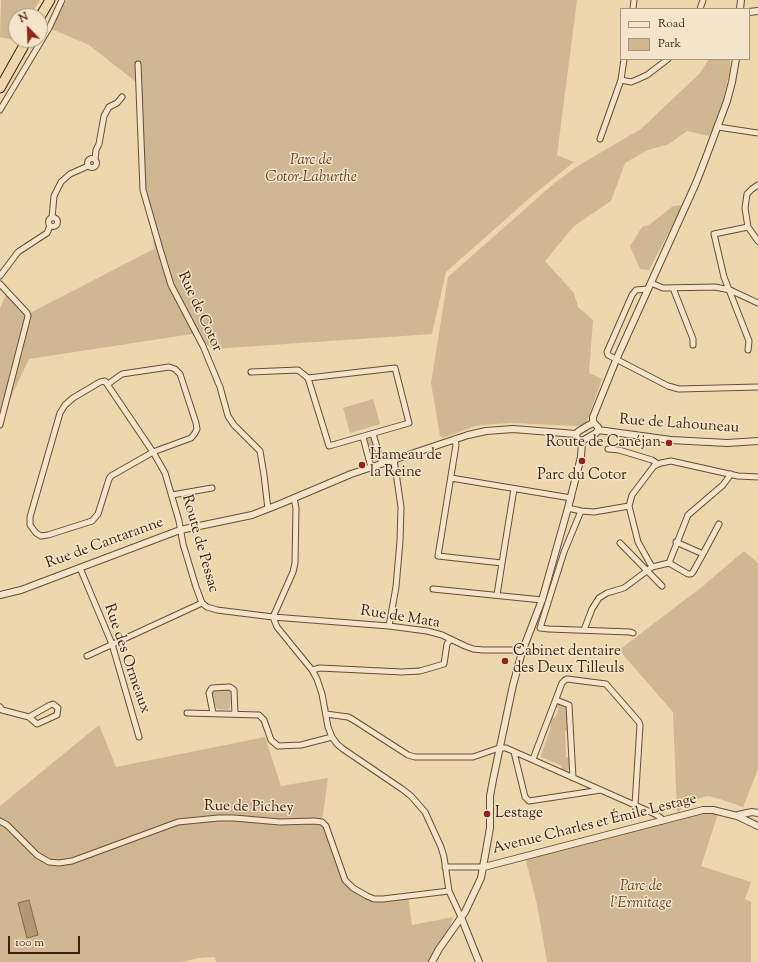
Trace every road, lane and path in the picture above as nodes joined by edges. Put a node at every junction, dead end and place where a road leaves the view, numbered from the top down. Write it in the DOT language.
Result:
graph roads {
  1 [pos="62,0"];
  2 [pos="22,48"];
  3 [pos="624,60"];
  4 [pos="667,60"];
  5 [pos="736,60"];
  6 [pos="138,64"];
  7 [pos="621,80"];
  8 [pos="0,88"];
  9 [pos="122,97"];
  10 [pos="0,110"];
  11 [pos="718,127"];
  12 [pos="758,132"];
  13 [pos="600,139"];
  14 [pos="758,185"];
  15 [pos="748,227"];
  16 [pos="758,241"];
  17 [pos="0,276"];
  18 [pos="0,284"];
  19 [pos="649,286"];
  20 [pos="673,288"];
  21 [pos="730,290"];
  22 [pos="758,303"];
  23 [pos="693,345"];
  24 [pos="748,350"];
  25 [pos="616,360"];
  26 [pos="251,372"];
  27 [pos="308,378"];
  28 [pos="106,382"];
  29 [pos="758,387"];
  30 [pos="593,423"];
  31 [pos="0,425"];
  32 [pos="598,430"];
  33 [pos="373,434"];
  34 [pos="576,434"];
  35 [pos="362,437"];
  36 [pos="456,439"];
  37 [pos="582,440"];
  38 [pos="758,441"];
  39 [pos="608,449"];
  40 [pos="153,452"];
  41 [pos="394,460"];
  42 [pos="382,464"];
  43 [pos="658,464"];
  44 [pos="371,467"];
  45 [pos="731,474"];
  46 [pos="451,478"];
  47 [pos="758,478"];
  48 [pos="212,488"];
  49 [pos="514,488"];
  50 [pos="172,495"];
  51 [pos="294,498"];
  52 [pos="571,498"];
  53 [pos="629,506"];
  54 [pos="568,508"];
  55 [pos="268,509"];
  56 [pos="581,511"];
  57 [pos="719,524"];
  58 [pos="180,530"];
  59 [pos="676,542"];
  60 [pos="620,543"];
  61 [pos="703,554"];
  62 [pos="502,563"];
  63 [pos="669,563"];
  64 [pos="652,567"];
  65 [pos="80,568"];
  66 [pos="647,571"];
  67 [pos="38,583"];
  68 [pos="662,586"];
  69 [pos="433,589"];
  70 [pos="0,592"];
  71 [pos="0,595"];
  72 [pos="497,595"];
  73 [pos="542,600"];
  74 [pos="202,603"];
  75 [pos="273,617"];
  76 [pos="389,626"];
  77 [pos="584,630"];
  78 [pos="633,634"];
  79 [pos="450,640"];
  80 [pos="112,644"];
  81 [pos="522,652"];
  82 [pos="88,656"];
  83 [pos="312,670"];
  84 [pos="556,700"];
  85 [pos="0,707"];
  86 [pos="186,713"];
  87 [pos="213,713"];
  88 [pos="236,714"];
  89 [pos="326,714"];
  90 [pos="29,717"];
  91 [pos="139,737"];
  92 [pos="332,737"];
  93 [pos="499,748"];
  94 [pos="514,752"];
  95 [pos="533,759"];
  96 [pos="573,778"];
  97 [pos="602,790"];
  98 [pos="635,805"];
  99 [pos="748,813"];
  100 [pos="758,813"];
  101 [pos="737,816"];
  102 [pos="0,820"];
  103 [pos="747,820"];
  104 [pos="662,821"];
  105 [pos="758,826"];
  106 [pos="445,867"];
  107 [pos="484,867"];
  108 [pos="449,891"];
  109 [pos="461,917"];
  110 [pos="432,962"];
  111 [pos="479,962"];
  1 -- 10 [label="street"];
  2 -- 8 [label="highway"];
  3 -- 7 [label="street"];
  4 -- 7 [label="street"];
  5 -- 11 [label="street"];
  6 -- 55 [label="street, Rue de Cotor"];
  7 -- 13 [label="street"];
  9 -- 17 [label="street"];
  11 -- 12 [label="street"];
  11 -- 19 [label="street"];
  14 -- 15 [label="street"];
  15 -- 16 [label="street"];
  15 -- 21 [label="street"];
  18 -- 31 [label="street"];
  19 -- 20 [label="street"];
  19 -- 25 [label="street"];
  19 -- 25 [label="street"];
  20 -- 21 [label="street"];
  20 -- 23 [label="street"];
  21 -- 22 [label="street"];
  21 -- 24 [label="street"];
  25 -- 29 [label="street"];
  25 -- 30 [label="street"];
  26 -- 27 [label="street"];
  27 -- 33 [label="street"];
  27 -- 35 [label="street"];
  28 -- 40 [label="street, Route de Pessac"];
  28 -- 40 [label="street"];
  28 -- 40 [label="street"];
  30 -- 32 [label="street"];
  30 -- 34 [label="street"];
  32 -- 37 [label="street"];
  32 -- 38 [label="street, Rue de Lahouneau"];
  33 -- 35 [label="street"];
  33 -- 42 [label="street"];
  34 -- 36 [label="street, Rue de Cantaranne"];
  34 -- 37 [label="street"];
  35 -- 44 [label="street"];
  36 -- 41 [label="street, Rue de Cantaranne"];
  36 -- 46 [label="street"];
  37 -- 52 [label="street"];
  39 -- 43 [label="street"];
  40 -- 50 [label="street, Route de Pessac"];
  41 -- 42 [label="street, Rue de Cantaranne"];
  41 -- 76 [label="street"];
  42 -- 44 [label="street, Rue de Cantaranne"];
  43 -- 45 [label="street"];
  43 -- 53 [label="street"];
  44 -- 51 [label="street, Rue de Cantaranne"];
  45 -- 47 [label="street"];
  45 -- 59 [label="street"];
  46 -- 49 [label="street"];
  46 -- 62 [label="street"];
  48 -- 50 [label="street"];
  49 -- 52 [label="street"];
  49 -- 62 [label="street"];
  50 -- 58 [label="street, Route de Pessac"];
  51 -- 55 [label="street, Rue de Cantaranne"];
  51 -- 75 [label="street"];
  52 -- 54 [label="street"];
  53 -- 56 [label="street"];
  53 -- 64 [label="street"];
  54 -- 56 [label="street"];
  54 -- 73 [label="street"];
  55 -- 58 [label="street, Rue de Cantaranne"];
  56 -- 77 [label="street"];
  57 -- 61 [label="street"];
  58 -- 65 [label="street, Rue de Cantaranne"];
  58 -- 74 [label="street, Route de Pessac"];
  59 -- 61 [label="street"];
  59 -- 63 [label="street"];
  60 -- 66 [label="street"];
  61 -- 63 [label="street"];
  62 -- 72 [label="street"];
  63 -- 64 [label="street"];
  64 -- 66 [label="street"];
  65 -- 67 [label="street, Rue de Cantaranne"];
  65 -- 80 [label="street, Rue des Ormeaux"];
  66 -- 68 [label="street"];
  66 -- 77 [label="street"];
  67 -- 70 [label="street, Rue de Cantaranne"];
  67 -- 71 [label="street, Rue de Cantaranne"];
  69 -- 72 [label="street"];
  72 -- 73 [label="street"];
  73 -- 81 [label="street"];
  74 -- 75 [label="street, Route de Pessac"];
  74 -- 80 [label="street"];
  75 -- 76 [label="street, Rue de Mata"];
  75 -- 83 [label="street"];
  76 -- 79 [label="street, Rue de Mata"];
  77 -- 78 [label="street"];
  79 -- 81 [label="street, Rue de Mata"];
  79 -- 83 [label="street"];
  80 -- 82 [label="street"];
  80 -- 91 [label="street, Rue des Ormeaux"];
  81 -- 93 [label="street"];
  83 -- 89 [label="street"];
  84 -- 95 [label="street"];
  84 -- 96 [label="street"];
  84 -- 98 [label="street"];
  85 -- 90 [label="street"];
  86 -- 87 [label="street"];
  87 -- 88 [label="street"];
  87 -- 88 [label="street"];
  88 -- 92 [label="street"];
  89 -- 92 [label="street"];
  89 -- 93 [label="street"];
  90 -- 90 [label="street"];
  92 -- 106 [label="street"];
  93 -- 94 [label="street"];
  93 -- 107 [label="street"];
  94 -- 95 [label="street"];
  94 -- 97 [label="street"];
  95 -- 96 [label="street"];
  96 -- 97 [label="street"];
  97 -- 98 [label="street"];
  98 -- 104 [label="street"];
  99 -- 100 [label="street, Avenue Charles et Émile Lestage"];
  99 -- 101 [label="street, Avenue Charles et Émile Lestage"];
  99 -- 103 [label="street"];
  101 -- 103 [label="street, Avenue Charles et Émile Lestage"];
  101 -- 104 [label="street, Avenue Charles et Émile Lestage"];
  102 -- 108 [label="street, Rue de Pichey"];
  103 -- 105 [label="street, Avenue Charles et Émile Lestage"];
  104 -- 107 [label="street, Avenue Charles et Émile Lestage"];
  106 -- 107 [label="street"];
  106 -- 108 [label="street"];
  107 -- 109 [label="street"];
  108 -- 109 [label="street"];
  109 -- 110 [label="street"];
  109 -- 111 [label="street"];
}
